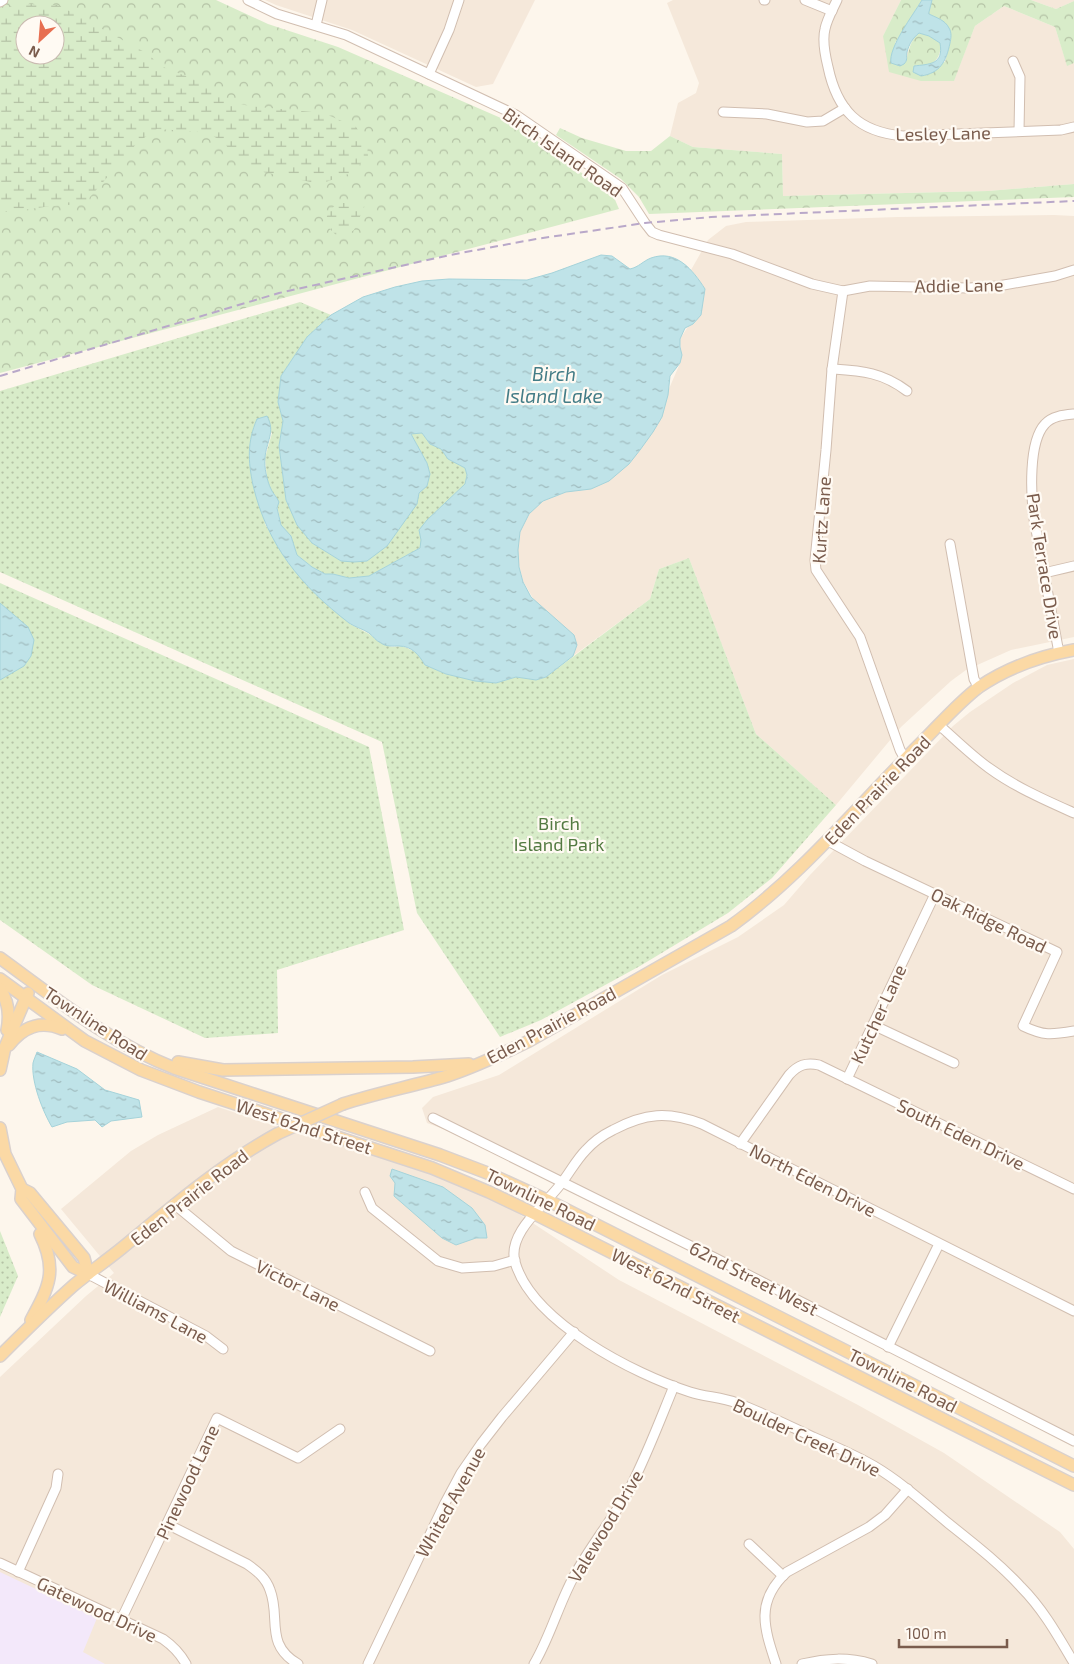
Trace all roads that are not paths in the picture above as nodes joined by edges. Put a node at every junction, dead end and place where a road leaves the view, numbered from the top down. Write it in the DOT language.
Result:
graph roads {
  1 [pos="3,0"];
  2 [pos="248,0"];
  3 [pos="322,0"];
  4 [pos="459,0"];
  5 [pos="805,0"];
  6 [pos="837,0"];
  7 [pos="0,2"];
  8 [pos="832,11"];
  9 [pos="316,26"];
  10 [pos="1013,61"];
  11 [pos="429,74"];
  12 [pos="845,108"];
  13 [pos="723,112"];
  14 [pos="1074,127"];
  15 [pos="1019,131"];
  16 [pos="1074,270"];
  17 [pos="843,291"];
  18 [pos="832,369"];
  19 [pos="907,391"];
  20 [pos="1074,414"];
  21 [pos="950,544"];
  22 [pos="1074,566"];
  23 [pos="1044,573"];
  24 [pos="1074,650"];
  25 [pos="1059,653"];
  26 [pos="979,688"];
  27 [pos="939,726"];
  28 [pos="905,758"];
  29 [pos="1074,814"];
  30 [pos="828,841"];
  31 [pos="936,894"];
  32 [pos="0,958"];
  33 [pos="0,979"];
  34 [pos="34,983"];
  35 [pos="0,989"];
  36 [pos="25,997"];
  37 [pos="873,1025"];
  38 [pos="1074,1031"];
  39 [pos="85,1041"];
  40 [pos="129,1046"];
  41 [pos="4,1050"];
  42 [pos="954,1063"];
  43 [pos="478,1064"];
  44 [pos="0,1070"];
  45 [pos="847,1079"];
  46 [pos="433,1118"];
  47 [pos="0,1128"];
  48 [pos="740,1144"];
  49 [pos="562,1183"];
  50 [pos="22,1189"];
  51 [pos="1074,1189"];
  52 [pos="365,1192"];
  53 [pos="547,1200"];
  54 [pos="174,1204"];
  55 [pos="30,1212"];
  56 [pos="535,1214"];
  57 [pos="939,1244"];
  58 [pos="515,1260"];
  59 [pos="88,1274"];
  60 [pos="1074,1312"];
  61 [pos="26,1329"];
  62 [pos="574,1332"];
  63 [pos="888,1347"];
  64 [pos="223,1350"];
  65 [pos="430,1351"];
  66 [pos="0,1356"];
  67 [pos="674,1386"];
  68 [pos="340,1429"];
  69 [pos="1074,1441"];
  70 [pos="1074,1466"];
  71 [pos="58,1474"];
  72 [pos="1074,1485"];
  73 [pos="908,1489"];
  74 [pos="167,1524"];
  75 [pos="749,1544"];
  76 [pos="0,1563"];
  77 [pos="18,1572"];
  78 [pos="783,1576"];
  79 [pos="121,1620"];
  80 [pos="1074,1663"];
  81 [pos="186,1664"];
  82 [pos="298,1664"];
  83 [pos="368,1664"];
  84 [pos="534,1664"];
  85 [pos="776,1664"];
  86 [pos="802,1664"];
  87 [pos="872,1664"];
  1 -- 7 [label="street"];
  2 -- 9 [label="street, Birch Island Road"];
  3 -- 9 [label="street"];
  4 -- 11 [label="street"];
  5 -- 8 [label="street"];
  6 -- 8 [label="street, Lesley Lane"];
  8 -- 12 [label="street, Lesley Lane"];
  9 -- 11 [label="street, Birch Island Road"];
  10 -- 15 [label="street"];
  11 -- 17 [label="street, Birch Island Road"];
  12 -- 13 [label="street"];
  12 -- 15 [label="street, Lesley Lane"];
  14 -- 15 [label="street, Lesley Lane"];
  16 -- 17 [label="street, Addie Lane"];
  17 -- 18 [label="street, Kurtz Lane"];
  18 -- 19 [label="street"];
  18 -- 28 [label="street, Kurtz Lane"];
  20 -- 23 [label="street, Park Terrace Drive"];
  21 -- 26 [label="street"];
  22 -- 23 [label="street"];
  23 -- 25 [label="street, Park Terrace Drive"];
  24 -- 25 [label="main road, Eden Prairie Road"];
  25 -- 26 [label="main road, Eden Prairie Road"];
  26 -- 27 [label="main road, Eden Prairie Road"];
  27 -- 28 [label="main road, Eden Prairie Road"];
  27 -- 29 [label="street"];
  28 -- 30 [label="main road, Eden Prairie Road"];
  30 -- 31 [label="street, Oak Ridge Road"];
  30 -- 43 [label="main road, Eden Prairie Road"];
  31 -- 37 [label="street, Kutcher Lane"];
  31 -- 38 [label="street, Oak Ridge Road"];
  32 -- 34 [label="main road, Townline Road"];
  33 -- 36 [label="main road, West 62nd Street"];
  34 -- 36 [label="main road"];
  34 -- 40 [label="main road, Townline Road"];
  35 -- 41 [label="main road"];
  36 -- 39 [label="main road, West 62nd Street"];
  36 -- 41 [label="main road"];
  37 -- 42 [label="street"];
  37 -- 45 [label="street, Kutcher Lane"];
  39 -- 41 [label="main road"];
  39 -- 56 [label="main road, West 62nd Street"];
  40 -- 43 [label="main road"];
  40 -- 53 [label="main road, Townline Road"];
  41 -- 44 [label="main road"];
  43 -- 54 [label="main road, Eden Prairie Road, bridge"];
  45 -- 48 [label="street, Kutcher Lane"];
  45 -- 51 [label="street, South Eden Drive"];
  46 -- 49 [label="street, 62nd Street West"];
  47 -- 50 [label="main road"];
  48 -- 49 [label="street, North Eden Drive"];
  48 -- 57 [label="street, North Eden Drive"];
  49 -- 53 [label="street"];
  49 -- 63 [label="street, 62nd Street West"];
  50 -- 55 [label="main road"];
  50 -- 59 [label="main road"];
  52 -- 58 [label="street"];
  53 -- 56 [label="street"];
  53 -- 70 [label="main road, Townline Road"];
  54 -- 59 [label="main road, Eden Prairie Road"];
  54 -- 65 [label="street, Victor Lane"];
  55 -- 59 [label="main road"];
  55 -- 61 [label="main road"];
  56 -- 58 [label="street"];
  56 -- 72 [label="main road, West 62nd Street"];
  57 -- 60 [label="street, North Eden Drive"];
  57 -- 63 [label="street"];
  58 -- 62 [label="street, Boulder Creek Drive"];
  59 -- 61 [label="main road, Eden Prairie Road"];
  59 -- 64 [label="street, Williams Lane"];
  61 -- 66 [label="main road, Eden Prairie Road"];
  62 -- 67 [label="street, Boulder Creek Drive"];
  62 -- 83 [label="street, Whited Avenue"];
  63 -- 69 [label="street, 62nd Street West"];
  67 -- 73 [label="street, Boulder Creek Drive"];
  67 -- 84 [label="street, Valewood Drive"];
  68 -- 74 [label="street, Pinewood Lane"];
  71 -- 77 [label="street"];
  73 -- 78 [label="street"];
  73 -- 80 [label="street, Boulder Creek Drive"];
  74 -- 79 [label="street, Pinewood Lane"];
  74 -- 82 [label="street"];
  75 -- 78 [label="street"];
  76 -- 77 [label="street, Gatewood Drive"];
  77 -- 79 [label="street, Gatewood Drive"];
  78 -- 85 [label="street"];
  79 -- 81 [label="street, Gatewood Drive"];
  86 -- 87 [label="street"];
}
